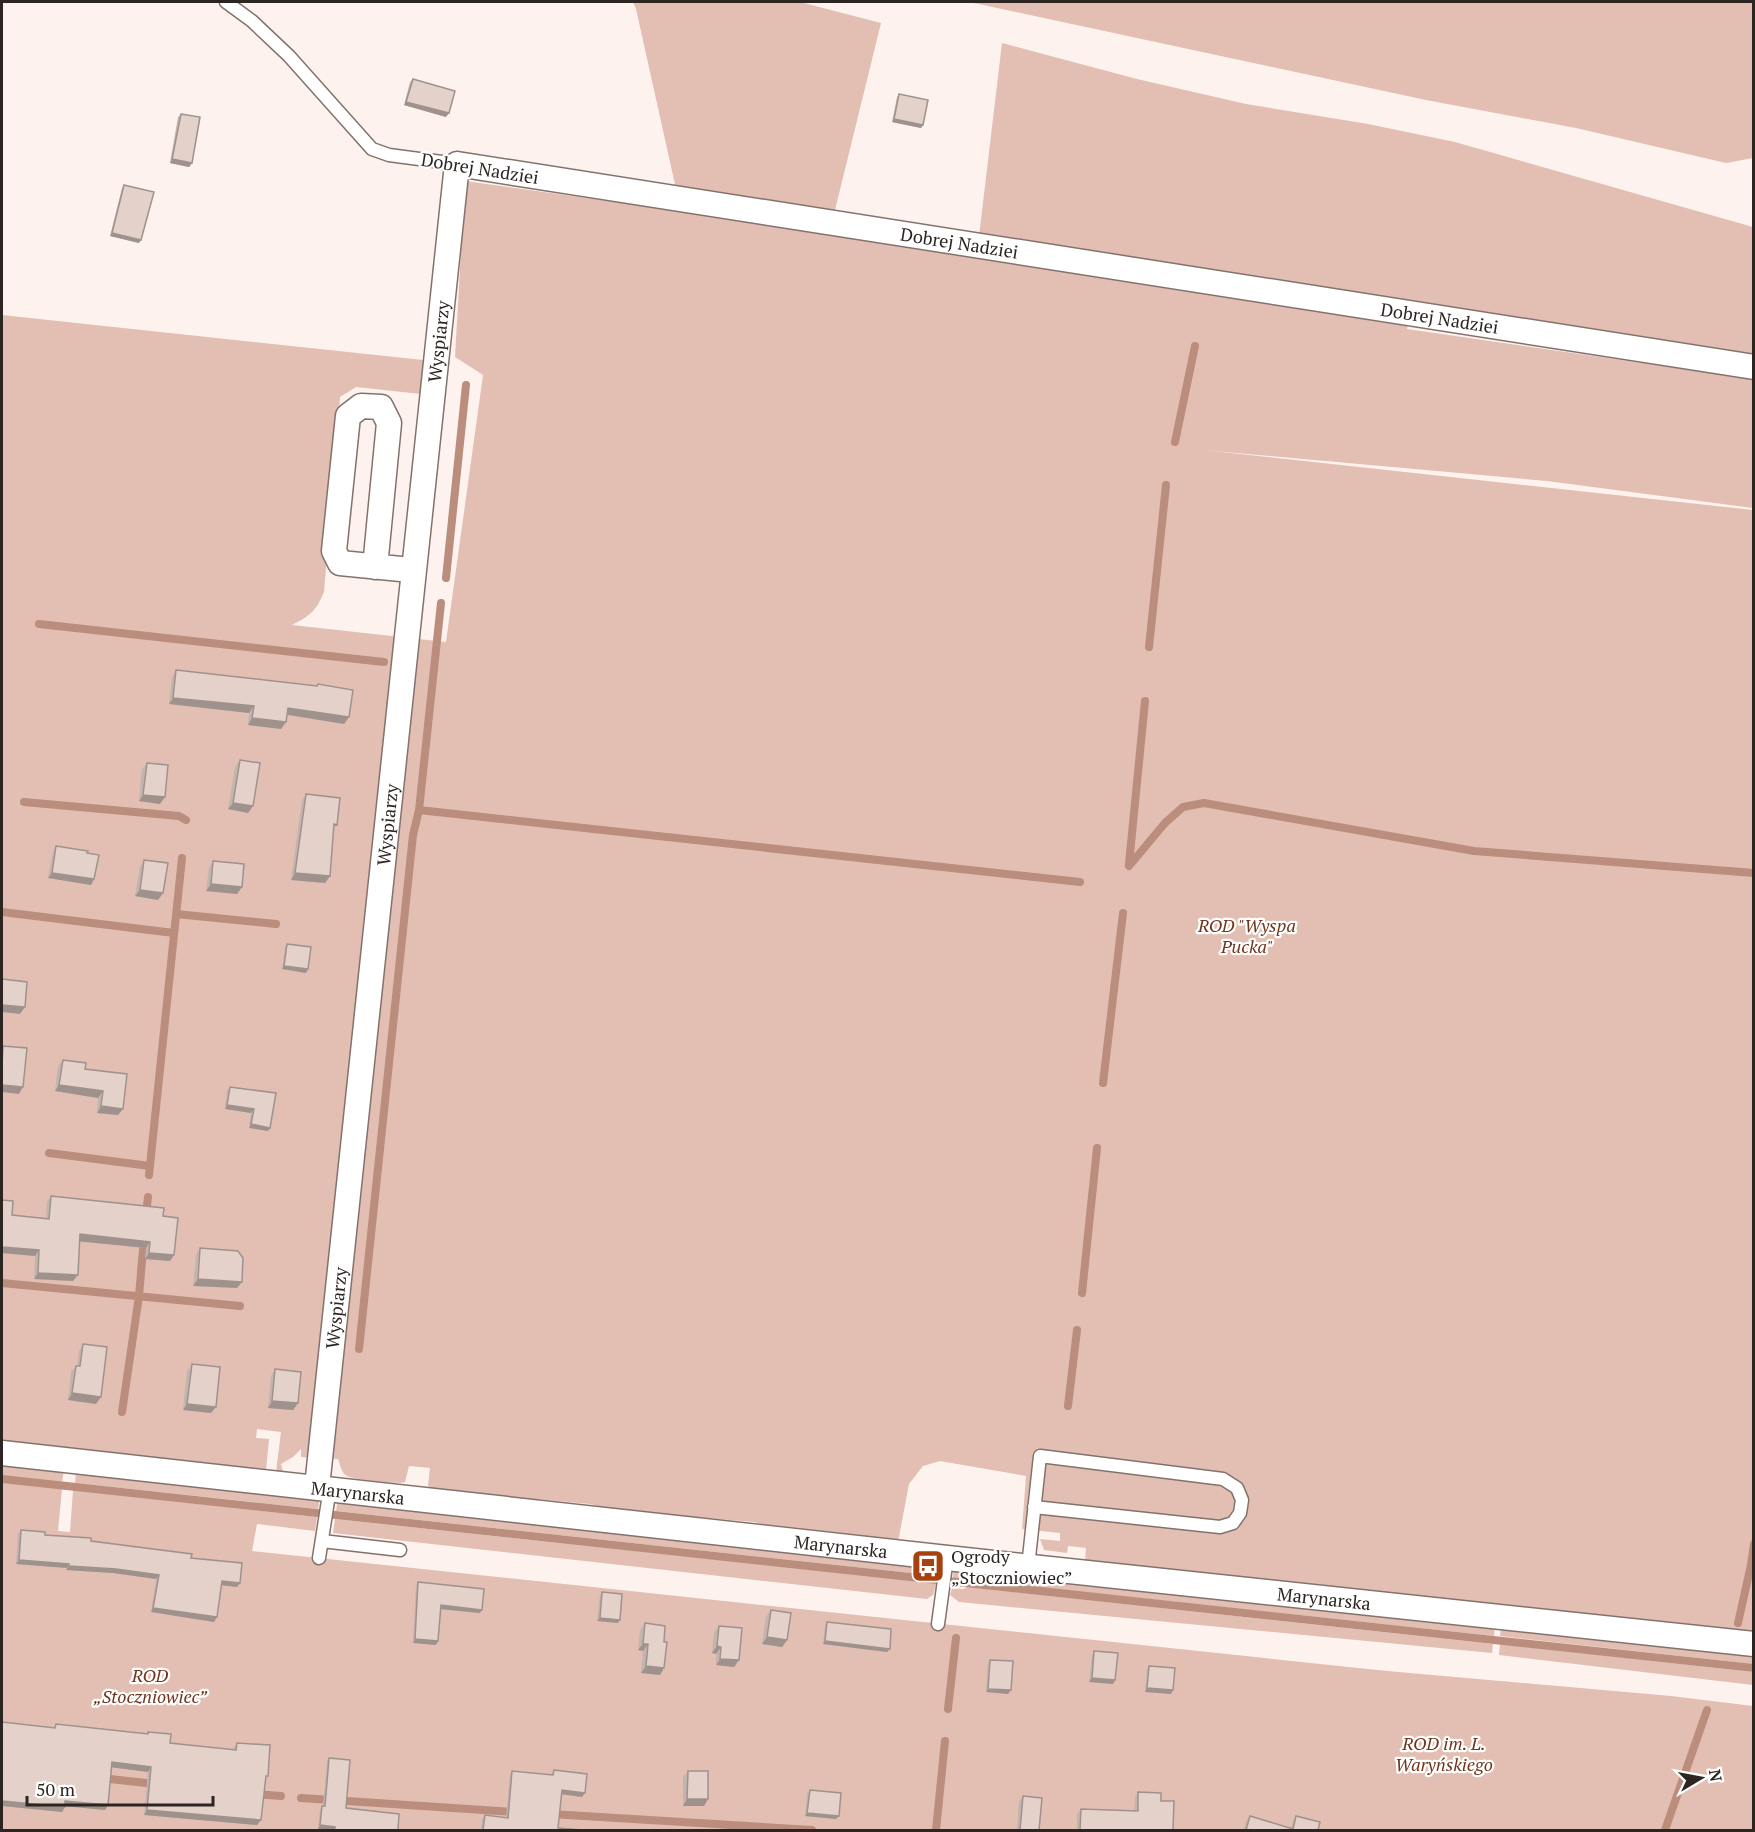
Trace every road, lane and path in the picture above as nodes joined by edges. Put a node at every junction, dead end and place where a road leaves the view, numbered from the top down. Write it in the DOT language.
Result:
graph roads {
  1 [pos="226,2"];
  2 [pos="457,164"];
  3 [pos="1754,367"];
  4 [pos="375,567"];
  5 [pos="401,569"];
  6 [pos="2,1453"];
  7 [pos="326,1491"];
  8 [pos="1035,1507"];
  9 [pos="323,1538"];
  10 [pos="400,1550"];
  11 [pos="319,1558"];
  12 [pos="946,1564"];
  13 [pos="1028,1567"];
  14 [pos="938,1624"];
  15 [pos="1754,1644"];
  1 -- 2 [label="lane, Dobrej Nadziei"];
  2 -- 3 [label="street, Dobrej Nadziei"];
  2 -- 7 [label="street, Wyspiarzy"];
  4 -- 4 [label="street"];
  4 -- 5 [label="street"];
  6 -- 7 [label="street, Marynarska"];
  7 -- 9 [label="lane"];
  7 -- 12 [label="street, Marynarska"];
  8 -- 8 [label="lane"];
  8 -- 13 [label="lane"];
  9 -- 10 [label="lane"];
  9 -- 11 [label="lane"];
  12 -- 13 [label="street, Marynarska"];
  12 -- 14 [label="lane"];
  13 -- 15 [label="street, Marynarska"];
}
